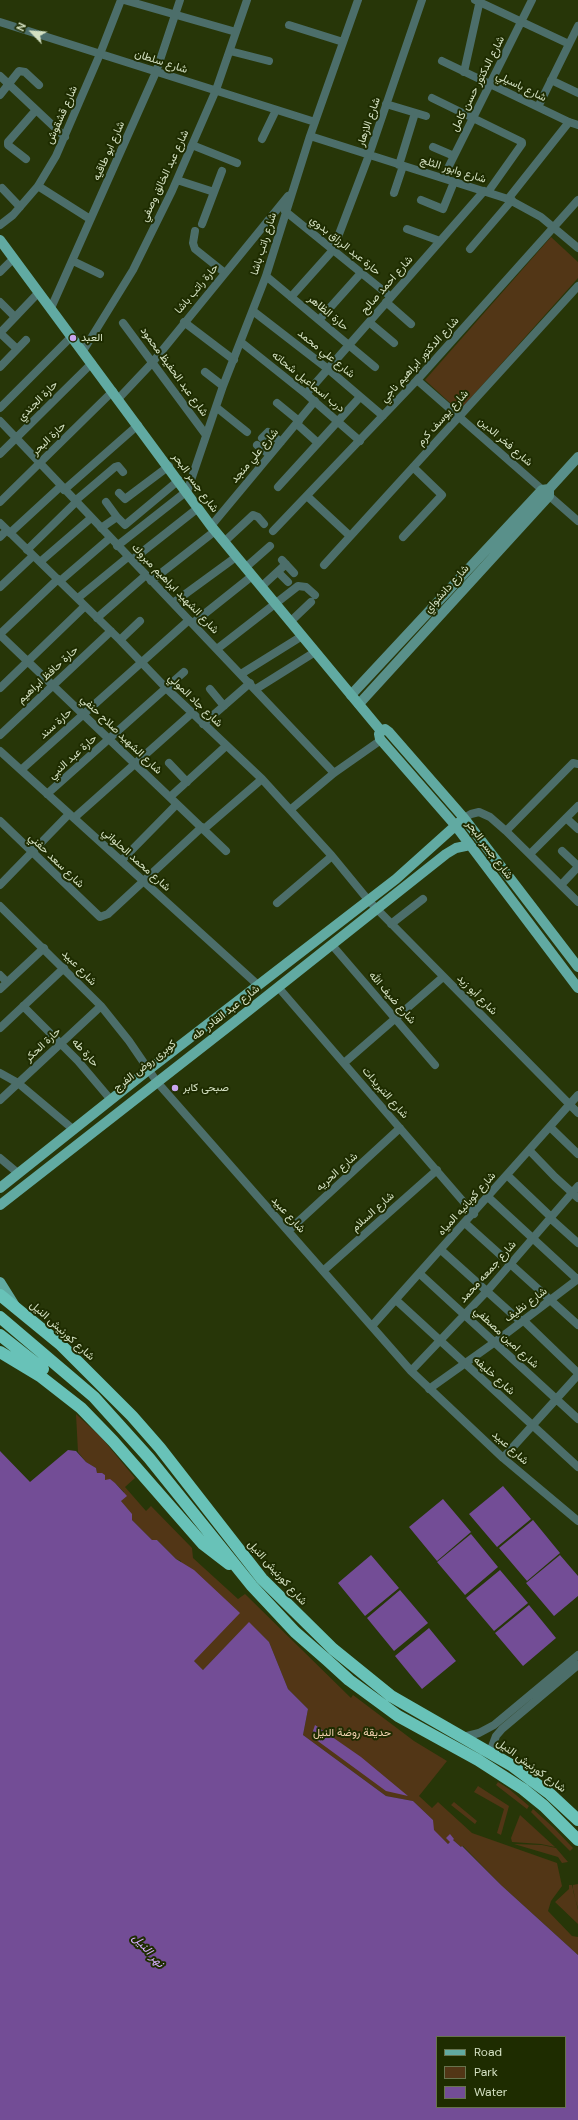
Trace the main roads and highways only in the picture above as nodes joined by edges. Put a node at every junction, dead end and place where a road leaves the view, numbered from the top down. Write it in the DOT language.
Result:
graph roads {
  1 [pos="0,240"];
  2 [pos="381,735"];
  3 [pos="464,818"];
  4 [pos="455,825"];
  5 [pos="445,836"];
  6 [pos="470,845"];
  7 [pos="456,848"];
  8 [pos="339,924"];
  9 [pos="327,944"];
  10 [pos="578,967"];
  11 [pos="578,988"];
  12 [pos="124,1108"];
  13 [pos="0,1196"];
  14 [pos="0,1282"];
  15 [pos="0,1294"];
  16 [pos="16,1308"];
  17 [pos="0,1317"];
  18 [pos="0,1335"];
  19 [pos="0,1352"];
  20 [pos="64,1394"];
  21 [pos="238,1569"];
  22 [pos="578,1820"];
  23 [pos="578,1840"];
  1 -- 2 [label="main road, شارع جسر البحر"];
  2 -- 3 [label="main road, شارع جسر البحر"];
  2 -- 4 [label="main road, شارع جسر البحر"];
  3 -- 4 [label="main road, شارع عبد القادر طه"];
  3 -- 10 [label="main road, شارع جسر البحر"];
  4 -- 5 [label="main road, شارع عبد القادر طه"];
  4 -- 6 [label="main road, شارع جسر البحر"];
  5 -- 7 [label="main road"];
  5 -- 8 [label="main road, شارع عبد القادر طه"];
  6 -- 7 [label="main road, شارع عبد القادر طه"];
  6 -- 11 [label="main road, شارع جسر البحر"];
  7 -- 9 [label="main road, شارع عبد القادر طه"];
  8 -- 9 [label="main road, كوبرى روض الفرج"];
  8 -- 13 [label="main road, شارع عبد القادر طه"];
  9 -- 12 [label="main road, شارع عبد القادر طه"];
  9 -- 13 [label="main road, كوبرى روض الفرج"];
  12 -- 13 [label="main road, كوبرى روض الفرج"];
  14 -- 16 [label="main road"];
  15 -- 16 [label="highway, شارع كورنيش النيل"];
  16 -- 22 [label="highway, شارع كورنيش النيل"];
  17 -- 21 [label="highway"];
  18 -- 20 [label="highway"];
  19 -- 20 [label="highway"];
  20 -- 21 [label="highway"];
  21 -- 23 [label="highway"];
}
